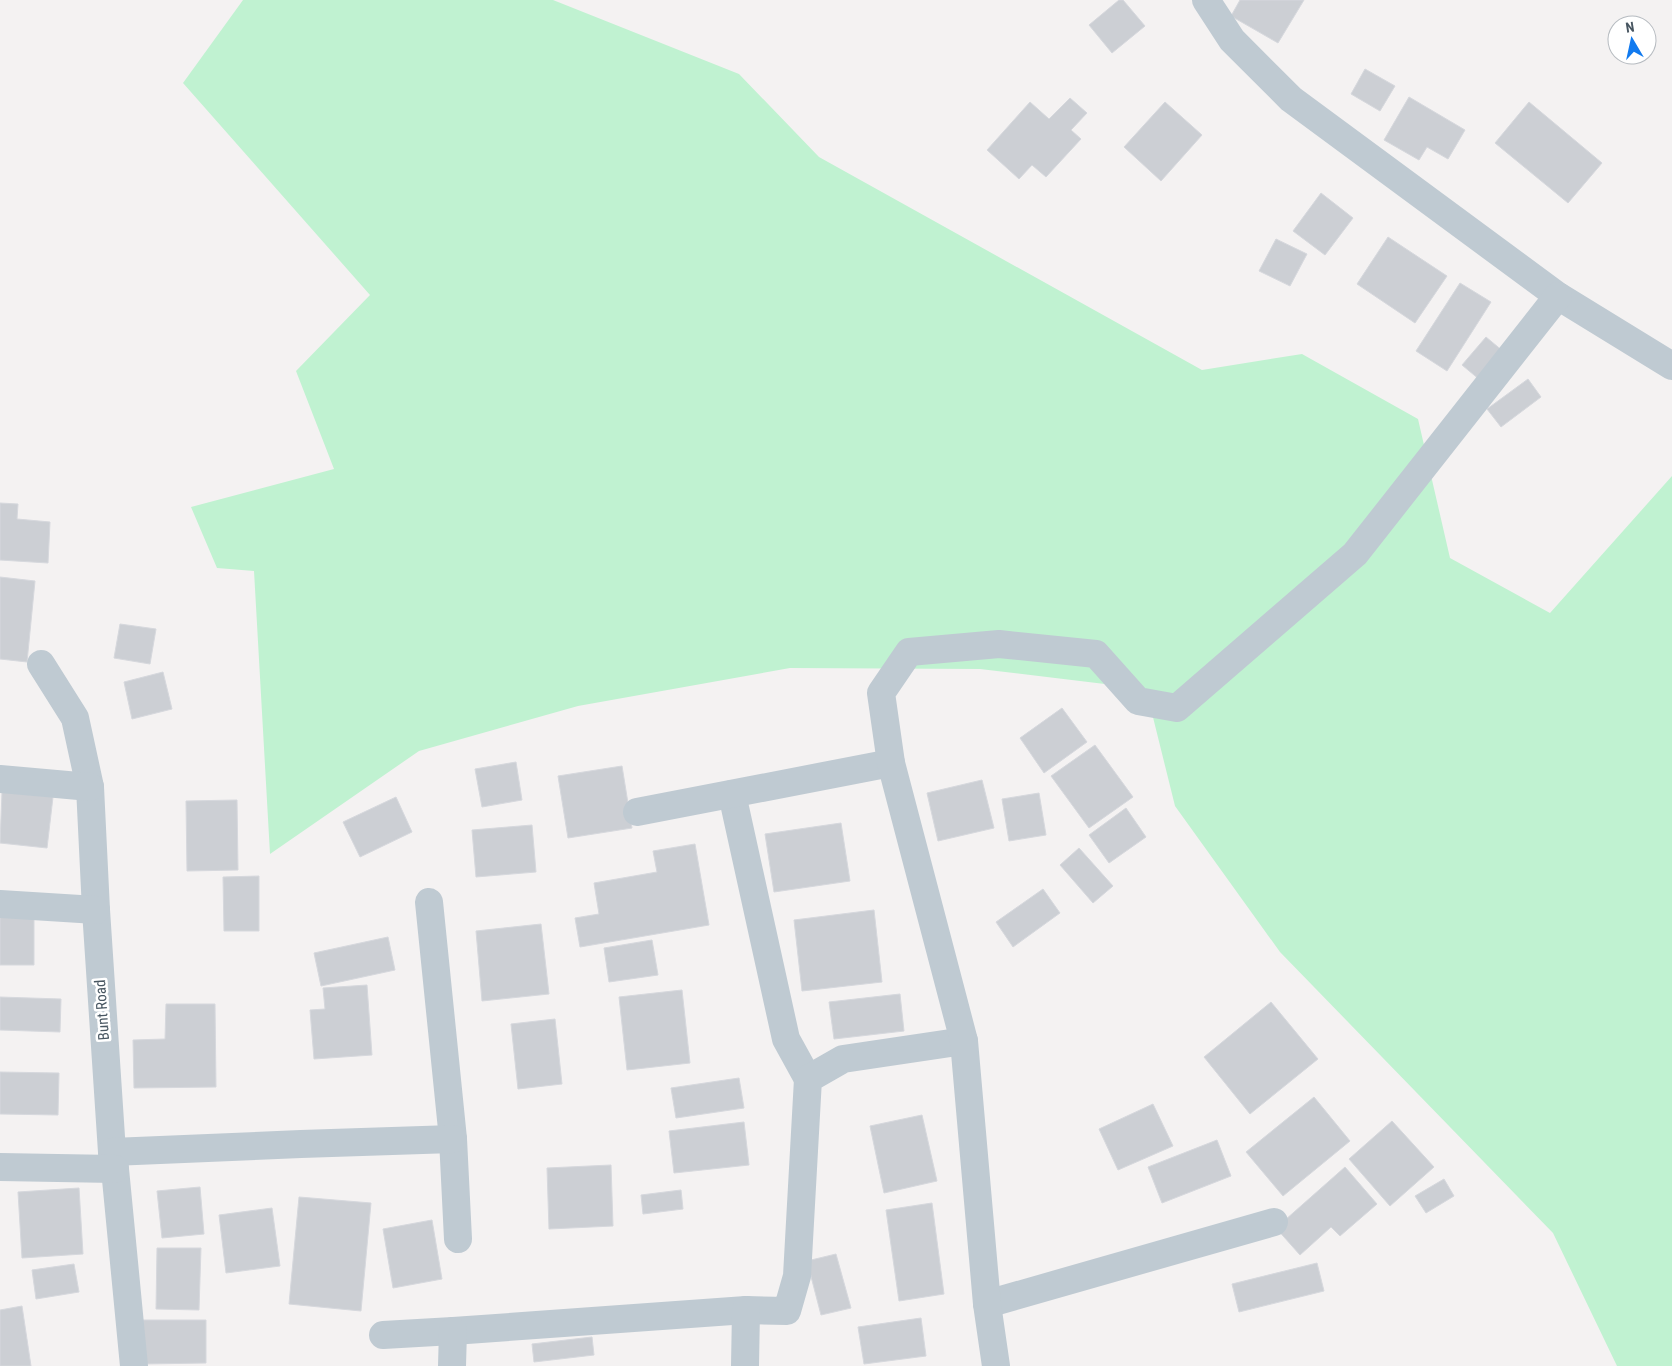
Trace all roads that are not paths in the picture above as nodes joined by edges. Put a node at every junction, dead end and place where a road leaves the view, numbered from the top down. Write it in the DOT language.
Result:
graph roads {
  1 [pos="1206,0"];
  2 [pos="1558,296"];
  3 [pos="1672,366"];
  4 [pos="41,664"];
  5 [pos="891,763"];
  6 [pos="0,779"];
  7 [pos="90,787"];
  8 [pos="732,794"];
  9 [pos="637,812"];
  10 [pos="429,902"];
  11 [pos="0,904"];
  12 [pos="96,910"];
  13 [pos="964,1041"];
  14 [pos="808,1079"];
  15 [pos="453,1139"];
  16 [pos="113,1161"];
  17 [pos="0,1167"];
  18 [pos="1274,1222"];
  19 [pos="458,1239"];
  20 [pos="987,1304"];
  21 [pos="746,1310"];
  22 [pos="453,1331"];
  23 [pos="383,1335"];
  24 [pos="134,1366"];
  25 [pos="452,1366"];
  26 [pos="745,1366"];
  27 [pos="996,1366"];
  1 -- 2 [label="street"];
  2 -- 3 [label="street"];
  2 -- 5 [label="street"];
  4 -- 7 [label="street, Bunt Road"];
  5 -- 8 [label="street"];
  5 -- 13 [label="street"];
  6 -- 7 [label="street"];
  7 -- 12 [label="street, Bunt Road"];
  8 -- 9 [label="street"];
  8 -- 14 [label="street"];
  10 -- 15 [label="street"];
  11 -- 12 [label="street"];
  12 -- 16 [label="street, Bunt Road"];
  13 -- 14 [label="street"];
  13 -- 20 [label="street"];
  14 -- 21 [label="street"];
  15 -- 16 [label="street"];
  15 -- 19 [label="street"];
  16 -- 17 [label="street"];
  16 -- 24 [label="street, Bunt Road"];
  18 -- 20 [label="street"];
  20 -- 27 [label="street"];
  21 -- 22 [label="street"];
  21 -- 26 [label="street"];
  22 -- 23 [label="street"];
  22 -- 25 [label="street"];
}
